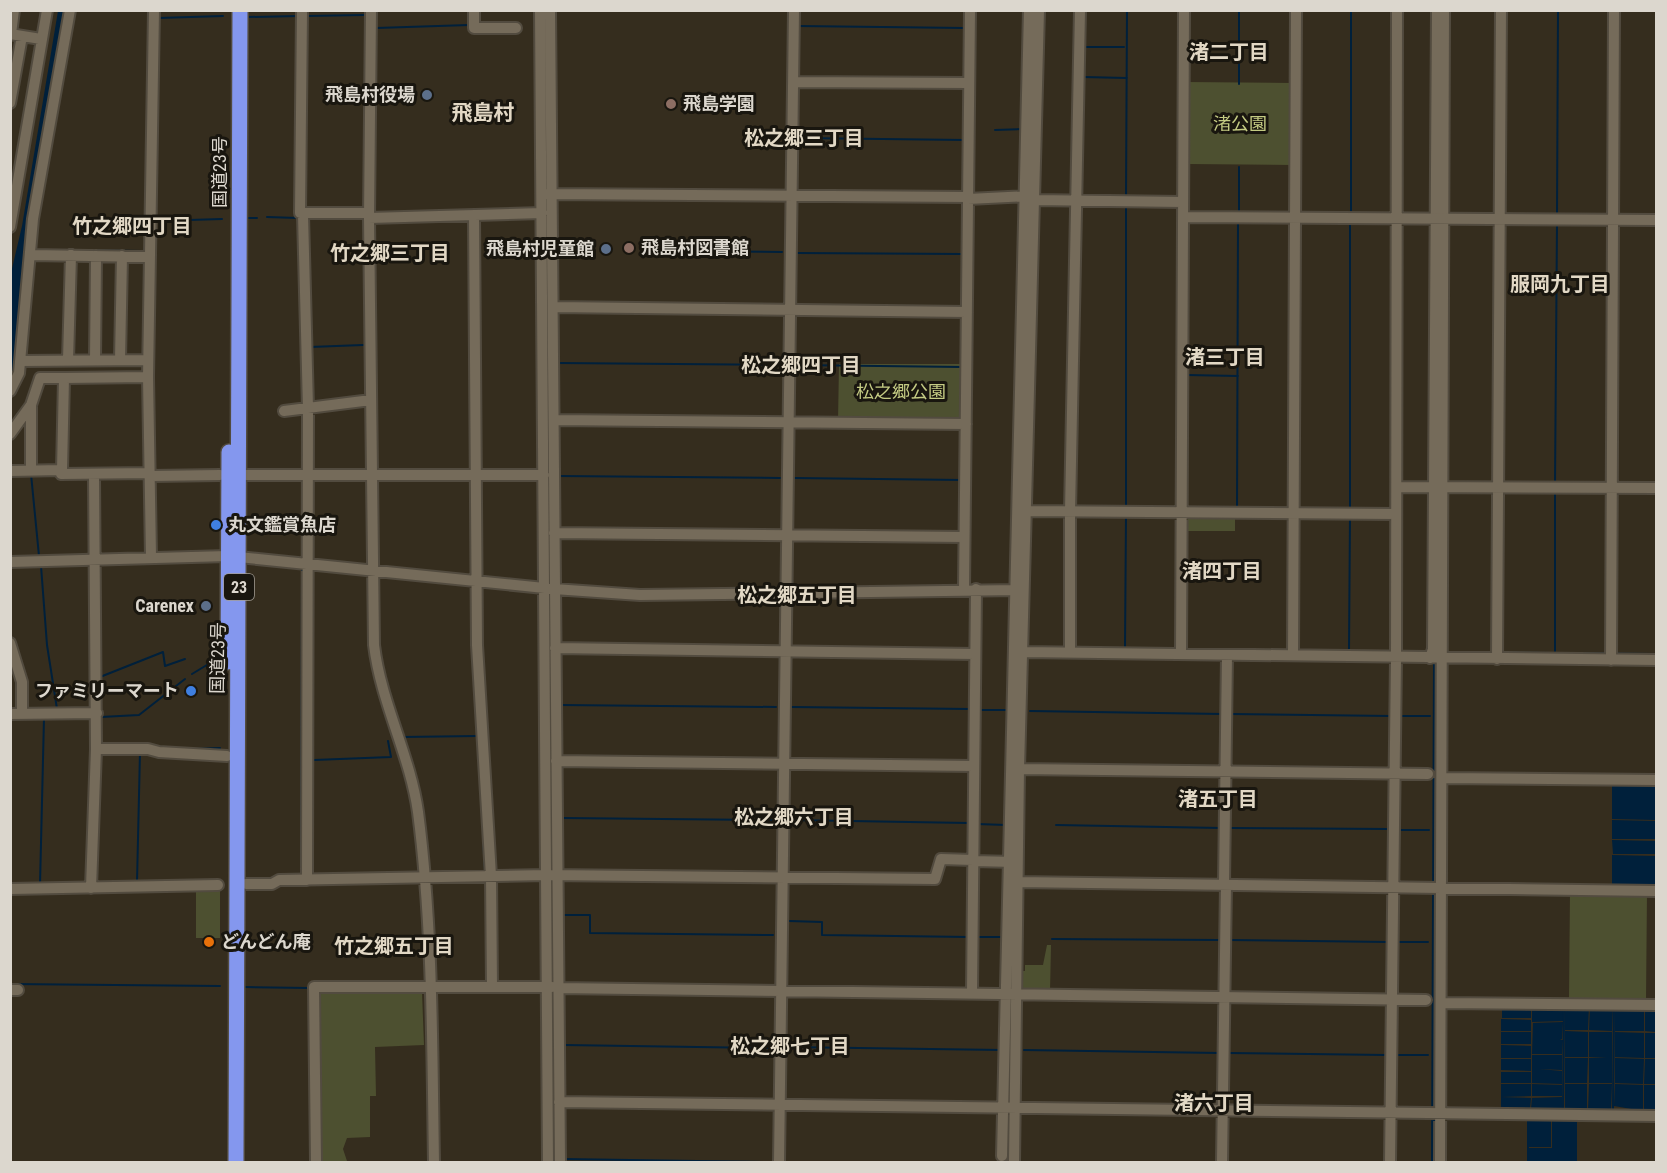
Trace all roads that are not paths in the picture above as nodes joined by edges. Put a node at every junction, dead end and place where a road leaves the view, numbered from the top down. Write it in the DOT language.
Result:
graph roads {
  1 [pos="14,10"];
  2 [pos="47,10"];
  3 [pos="70,10"];
  4 [pos="154,10"];
  5 [pos="231,10"];
  6 [pos="240,10"];
  7 [pos="302,10"];
  8 [pos="371,10"];
  9 [pos="474,10"];
  10 [pos="540,10"];
  11 [pos="550,10"];
  12 [pos="794,10"];
  13 [pos="970,10"];
  14 [pos="1029,10"];
  15 [pos="1039,10"];
  16 [pos="1080,10"];
  17 [pos="1184,10"];
  18 [pos="1296,10"];
  19 [pos="1397,10"];
  20 [pos="1437,10"];
  21 [pos="1444,10"];
  22 [pos="1501,10"];
  23 [pos="1614,10"];
  24 [pos="516,28"];
  25 [pos="14,35"];
  26 [pos="41,39"];
  27 [pos="545,79"];
  28 [pos="793,82"];
  29 [pos="968,83"];
  30 [pos="10,103"];
  31 [pos="547,194"];
  32 [pos="790,196"];
  33 [pos="1030,197"];
  34 [pos="968,198"];
  35 [pos="1076,201"];
  36 [pos="1183,202"];
  37 [pos="542,213"];
  38 [pos="303,215"];
  39 [pos="369,215"];
  40 [pos="474,215"];
  41 [pos="1184,217"];
  42 [pos="1296,218"];
  43 [pos="1396,218"];
  44 [pos="1439,219"];
  45 [pos="1499,219"];
  46 [pos="1613,219"];
  47 [pos="1656,219"];
  48 [pos="10,227"];
  49 [pos="31,255"];
  50 [pos="70,255"];
  51 [pos="96,256"];
  52 [pos="122,256"];
  53 [pos="150,256"];
  54 [pos="553,306"];
  55 [pos="790,308"];
  56 [pos="967,312"];
  57 [pos="68,360"];
  58 [pos="94,360"];
  59 [pos="120,360"];
  60 [pos="148,360"];
  61 [pos="20,361"];
  62 [pos="64,378"];
  63 [pos="148,378"];
  64 [pos="10,391"];
  65 [pos="371,400"];
  66 [pos="32,405"];
  67 [pos="308,408"];
  68 [pos="284,411"];
  69 [pos="554,420"];
  70 [pos="789,422"];
  71 [pos="966,424"];
  72 [pos="10,434"];
  73 [pos="62,470"];
  74 [pos="10,471"];
  75 [pos="31,471"];
  76 [pos="372,474"];
  77 [pos="476,474"];
  78 [pos="94,475"];
  79 [pos="150,475"];
  80 [pos="220,475"];
  81 [pos="246,475"];
  82 [pos="307,475"];
  83 [pos="544,475"];
  84 [pos="1438,487"];
  85 [pos="1397,488"];
  86 [pos="1498,488"];
  87 [pos="1612,488"];
  88 [pos="1656,488"];
  89 [pos="1027,511"];
  90 [pos="1070,512"];
  91 [pos="1183,513"];
  92 [pos="1294,513"];
  93 [pos="1396,514"];
  94 [pos="554,533"];
  95 [pos="787,534"];
  96 [pos="964,537"];
  97 [pos="233,556"];
  98 [pos="151,557"];
  99 [pos="95,560"];
  100 [pos="10,562"];
  101 [pos="306,563"];
  102 [pos="374,570"];
  103 [pos="477,581"];
  104 [pos="549,588"];
  105 [pos="964,589"];
  106 [pos="976,589"];
  107 [pos="1020,590"];
  108 [pos="786,594"];
  109 [pos="10,643"];
  110 [pos="555,648"];
  111 [pos="785,651"];
  112 [pos="1023,652"];
  113 [pos="1070,653"];
  114 [pos="975,654"];
  115 [pos="1181,654"];
  116 [pos="1497,654"];
  117 [pos="1227,655"];
  118 [pos="1293,655"];
  119 [pos="1437,656"];
  120 [pos="1611,656"];
  121 [pos="1396,658"];
  122 [pos="1656,660"];
  123 [pos="96,713"];
  124 [pos="16,714"];
  125 [pos="96,749"];
  126 [pos="227,756"];
  127 [pos="556,761"];
  128 [pos="784,763"];
  129 [pos="974,766"];
  130 [pos="1019,769"];
  131 [pos="1226,771"];
  132 [pos="1395,774"];
  133 [pos="1428,774"];
  134 [pos="1442,778"];
  135 [pos="1656,780"];
  136 [pos="973,861"];
  137 [pos="1013,862"];
  138 [pos="552,875"];
  139 [pos="490,876"];
  140 [pos="783,877"];
  141 [pos="423,878"];
  142 [pos="307,880"];
  143 [pos="242,882"];
  144 [pos="1017,882"];
  145 [pos="1225,884"];
  146 [pos="218,885"];
  147 [pos="1394,886"];
  148 [pos="1436,887"];
  149 [pos="91,888"];
  150 [pos="10,889"];
  151 [pos="1656,891"];
  152 [pos="431,987"];
  153 [pos="492,987"];
  154 [pos="554,987"];
  155 [pos="781,990"];
  156 [pos="972,992"];
  157 [pos="1010,993"];
  158 [pos="1223,998"];
  159 [pos="1393,999"];
  160 [pos="1426,1000"];
  161 [pos="1441,1003"];
  162 [pos="1656,1005"];
  163 [pos="559,1102"];
  164 [pos="779,1104"];
  165 [pos="1009,1108"];
  166 [pos="1222,1110"];
  167 [pos="1391,1112"];
  168 [pos="1435,1113"];
  169 [pos="1656,1116"];
  170 [pos="1002,1156"];
  171 [pos="226,1162"];
  172 [pos="236,1162"];
  173 [pos="316,1162"];
  174 [pos="434,1162"];
  175 [pos="548,1162"];
  176 [pos="560,1162"];
  177 [pos="779,1162"];
  178 [pos="1014,1162"];
  179 [pos="1222,1162"];
  180 [pos="1390,1162"];
  181 [pos="1440,1162"];
  1 -- 25 [label="street"];
  2 -- 26 [label="street"];
  3 -- 49 [label="street"];
  4 -- 53 [label="street"];
  5 -- 97 [label="highway, 国道23号 / 23"];
  6 -- 97 [label="highway, 国道23号 / 23"];
  7 -- 38 [label="street"];
  8 -- 39 [label="street"];
  9 -- 24 [label="street"];
  10 -- 27 [label="street"];
  11 -- 27 [label="street"];
  12 -- 28 [label="street"];
  13 -- 29 [label="street"];
  14 -- 33 [label="street"];
  15 -- 33 [label="street"];
  16 -- 35 [label="street"];
  17 -- 36 [label="street"];
  18 -- 42 [label="street"];
  19 -- 43 [label="street"];
  20 -- 44 [label="street"];
  21 -- 44 [label="street"];
  22 -- 45 [label="street"];
  23 -- 46 [label="street"];
  25 -- 26 [label="street"];
  25 -- 30 [label="street"];
  26 -- 48 [label="street"];
  27 -- 31 [label="street"];
  28 -- 29 [label="street"];
  28 -- 32 [label="street"];
  29 -- 34 [label="street"];
  31 -- 32 [label="street"];
  31 -- 37 [label="street"];
  31 -- 54 [label="street"];
  32 -- 34 [label="street"];
  32 -- 55 [label="street"];
  33 -- 34 [label="street"];
  33 -- 35 [label="street"];
  33 -- 89 [label="street"];
  33 -- 107 [label="street"];
  34 -- 56 [label="street"];
  35 -- 36 [label="street"];
  35 -- 90 [label="street"];
  36 -- 41 [label="street"];
  37 -- 40 [label="street"];
  37 -- 83 [label="street"];
  38 -- 39 [label="street"];
  38 -- 67 [label="street"];
  39 -- 40 [label="street"];
  39 -- 65 [label="street"];
  40 -- 77 [label="street"];
  41 -- 42 [label="street"];
  41 -- 91 [label="street"];
  42 -- 43 [label="street"];
  42 -- 92 [label="street"];
  43 -- 44 [label="street"];
  43 -- 85 [label="street"];
  44 -- 45 [label="street"];
  44 -- 84 [label="street"];
  45 -- 46 [label="street"];
  45 -- 86 [label="street"];
  46 -- 47 [label="street"];
  46 -- 87 [label="street"];
  49 -- 50 [label="street"];
  49 -- 61 [label="street"];
  50 -- 51 [label="street"];
  50 -- 57 [label="street"];
  51 -- 52 [label="street"];
  51 -- 58 [label="street"];
  52 -- 53 [label="street"];
  52 -- 59 [label="street"];
  53 -- 60 [label="street"];
  54 -- 55 [label="street"];
  54 -- 69 [label="street"];
  55 -- 56 [label="street"];
  55 -- 70 [label="street"];
  56 -- 71 [label="street"];
  57 -- 58 [label="street"];
  57 -- 61 [label="street"];
  58 -- 59 [label="street"];
  59 -- 60 [label="street"];
  60 -- 63 [label="street"];
  61 -- 64 [label="street"];
  62 -- 63 [label="street"];
  62 -- 66 [label="street"];
  62 -- 73 [label="street"];
  63 -- 79 [label="street"];
  65 -- 67 [label="street"];
  65 -- 76 [label="street"];
  66 -- 72 [label="street"];
  66 -- 75 [label="street"];
  67 -- 68 [label="street"];
  67 -- 82 [label="street"];
  69 -- 70 [label="street"];
  69 -- 94 [label="street"];
  70 -- 71 [label="street"];
  70 -- 95 [label="street"];
  71 -- 96 [label="street"];
  73 -- 75 [label="street"];
  73 -- 78 [label="street"];
  74 -- 75 [label="street"];
  76 -- 77 [label="street"];
  76 -- 82 [label="street"];
  76 -- 102 [label="street"];
  77 -- 83 [label="street"];
  77 -- 103 [label="street"];
  78 -- 79 [label="street"];
  78 -- 99 [label="street"];
  79 -- 80 [label="street"];
  79 -- 98 [label="street"];
  81 -- 82 [label="street"];
  82 -- 101 [label="street"];
  83 -- 104 [label="street"];
  84 -- 85 [label="street"];
  84 -- 86 [label="street"];
  84 -- 119 [label="street"];
  85 -- 93 [label="street"];
  86 -- 87 [label="street"];
  86 -- 116 [label="street"];
  87 -- 88 [label="street"];
  87 -- 120 [label="street"];
  89 -- 90 [label="street"];
  89 -- 107 [label="street"];
  90 -- 91 [label="street"];
  90 -- 113 [label="street"];
  91 -- 92 [label="street"];
  91 -- 115 [label="street"];
  92 -- 93 [label="street"];
  92 -- 118 [label="street"];
  93 -- 121 [label="street"];
  94 -- 95 [label="street"];
  94 -- 104 [label="street"];
  95 -- 96 [label="street"];
  95 -- 108 [label="street"];
  96 -- 105 [label="street"];
  97 -- 98 [label="street"];
  97 -- 101 [label="street"];
  97 -- 126 [label="highway, 国道23号 / 23"];
  97 -- 143 [label="highway, 国道23号 / 23"];
  98 -- 99 [label="street"];
  99 -- 100 [label="street"];
  99 -- 123 [label="street"];
  101 -- 102 [label="street"];
  101 -- 142 [label="street"];
  102 -- 103 [label="street"];
  102 -- 141 [label="street"];
  103 -- 104 [label="street"];
  103 -- 139 [label="street"];
  104 -- 108 [label="street"];
  104 -- 110 [label="street"];
  104 -- 138 [label="street"];
  105 -- 106 [label="street"];
  105 -- 108 [label="street"];
  106 -- 107 [label="street"];
  106 -- 114 [label="street"];
  107 -- 112 [label="street"];
  107 -- 137 [label="street"];
  108 -- 111 [label="street"];
  109 -- 124 [label="street"];
  110 -- 111 [label="street"];
  110 -- 127 [label="street"];
  111 -- 114 [label="street"];
  111 -- 128 [label="street"];
  112 -- 113 [label="street"];
  112 -- 130 [label="street"];
  113 -- 115 [label="street"];
  114 -- 129 [label="street"];
  115 -- 117 [label="street"];
  116 -- 119 [label="street"];
  116 -- 120 [label="street"];
  117 -- 118 [label="street"];
  117 -- 131 [label="street"];
  118 -- 121 [label="street"];
  119 -- 121 [label="street"];
  119 -- 134 [label="street"];
  120 -- 122 [label="street"];
  121 -- 132 [label="street"];
  123 -- 124 [label="street"];
  123 -- 125 [label="street"];
  125 -- 126 [label="street"];
  125 -- 149 [label="street"];
  126 -- 171 [label="highway, 国道23号 / 23"];
  127 -- 128 [label="street"];
  127 -- 138 [label="street"];
  128 -- 129 [label="street"];
  128 -- 140 [label="street"];
  129 -- 136 [label="street"];
  130 -- 131 [label="street"];
  130 -- 137 [label="street"];
  131 -- 132 [label="street"];
  131 -- 145 [label="street"];
  132 -- 133 [label="street"];
  132 -- 147 [label="street"];
  134 -- 135 [label="street"];
  134 -- 148 [label="street"];
  136 -- 137 [label="street"];
  136 -- 140 [label="street"];
  136 -- 156 [label="street"];
  137 -- 144 [label="street"];
  137 -- 157 [label="street"];
  138 -- 139 [label="street"];
  138 -- 140 [label="street"];
  138 -- 154 [label="street"];
  139 -- 141 [label="street"];
  139 -- 153 [label="street"];
  140 -- 155 [label="street"];
  141 -- 142 [label="street"];
  141 -- 152 [label="street"];
  142 -- 143 [label="street"];
  143 -- 172 [label="highway, 国道23号 / 23"];
  144 -- 145 [label="street"];
  144 -- 157 [label="street"];
  145 -- 147 [label="street"];
  145 -- 158 [label="street"];
  146 -- 149 [label="street"];
  147 -- 148 [label="street"];
  147 -- 159 [label="street"];
  148 -- 151 [label="street"];
  148 -- 161 [label="street"];
  149 -- 150 [label="street"];
  152 -- 153 [label="street"];
  152 -- 173 [label="street"];
  152 -- 174 [label="street"];
  153 -- 154 [label="street"];
  154 -- 155 [label="street"];
  154 -- 163 [label="street"];
  154 -- 175 [label="street"];
  155 -- 156 [label="street"];
  155 -- 164 [label="street"];
  156 -- 157 [label="street"];
  157 -- 158 [label="street"];
  157 -- 165 [label="street"];
  158 -- 159 [label="street"];
  158 -- 166 [label="street"];
  159 -- 160 [label="street"];
  159 -- 167 [label="street"];
  161 -- 162 [label="street"];
  161 -- 168 [label="street"];
  163 -- 164 [label="street"];
  163 -- 176 [label="street"];
  164 -- 165 [label="street"];
  164 -- 177 [label="street"];
  165 -- 166 [label="street"];
  165 -- 170 [label="street"];
  165 -- 178 [label="street"];
  166 -- 167 [label="street"];
  166 -- 179 [label="street"];
  167 -- 168 [label="street"];
  167 -- 180 [label="street"];
  168 -- 169 [label="street"];
  168 -- 181 [label="street"];
}
